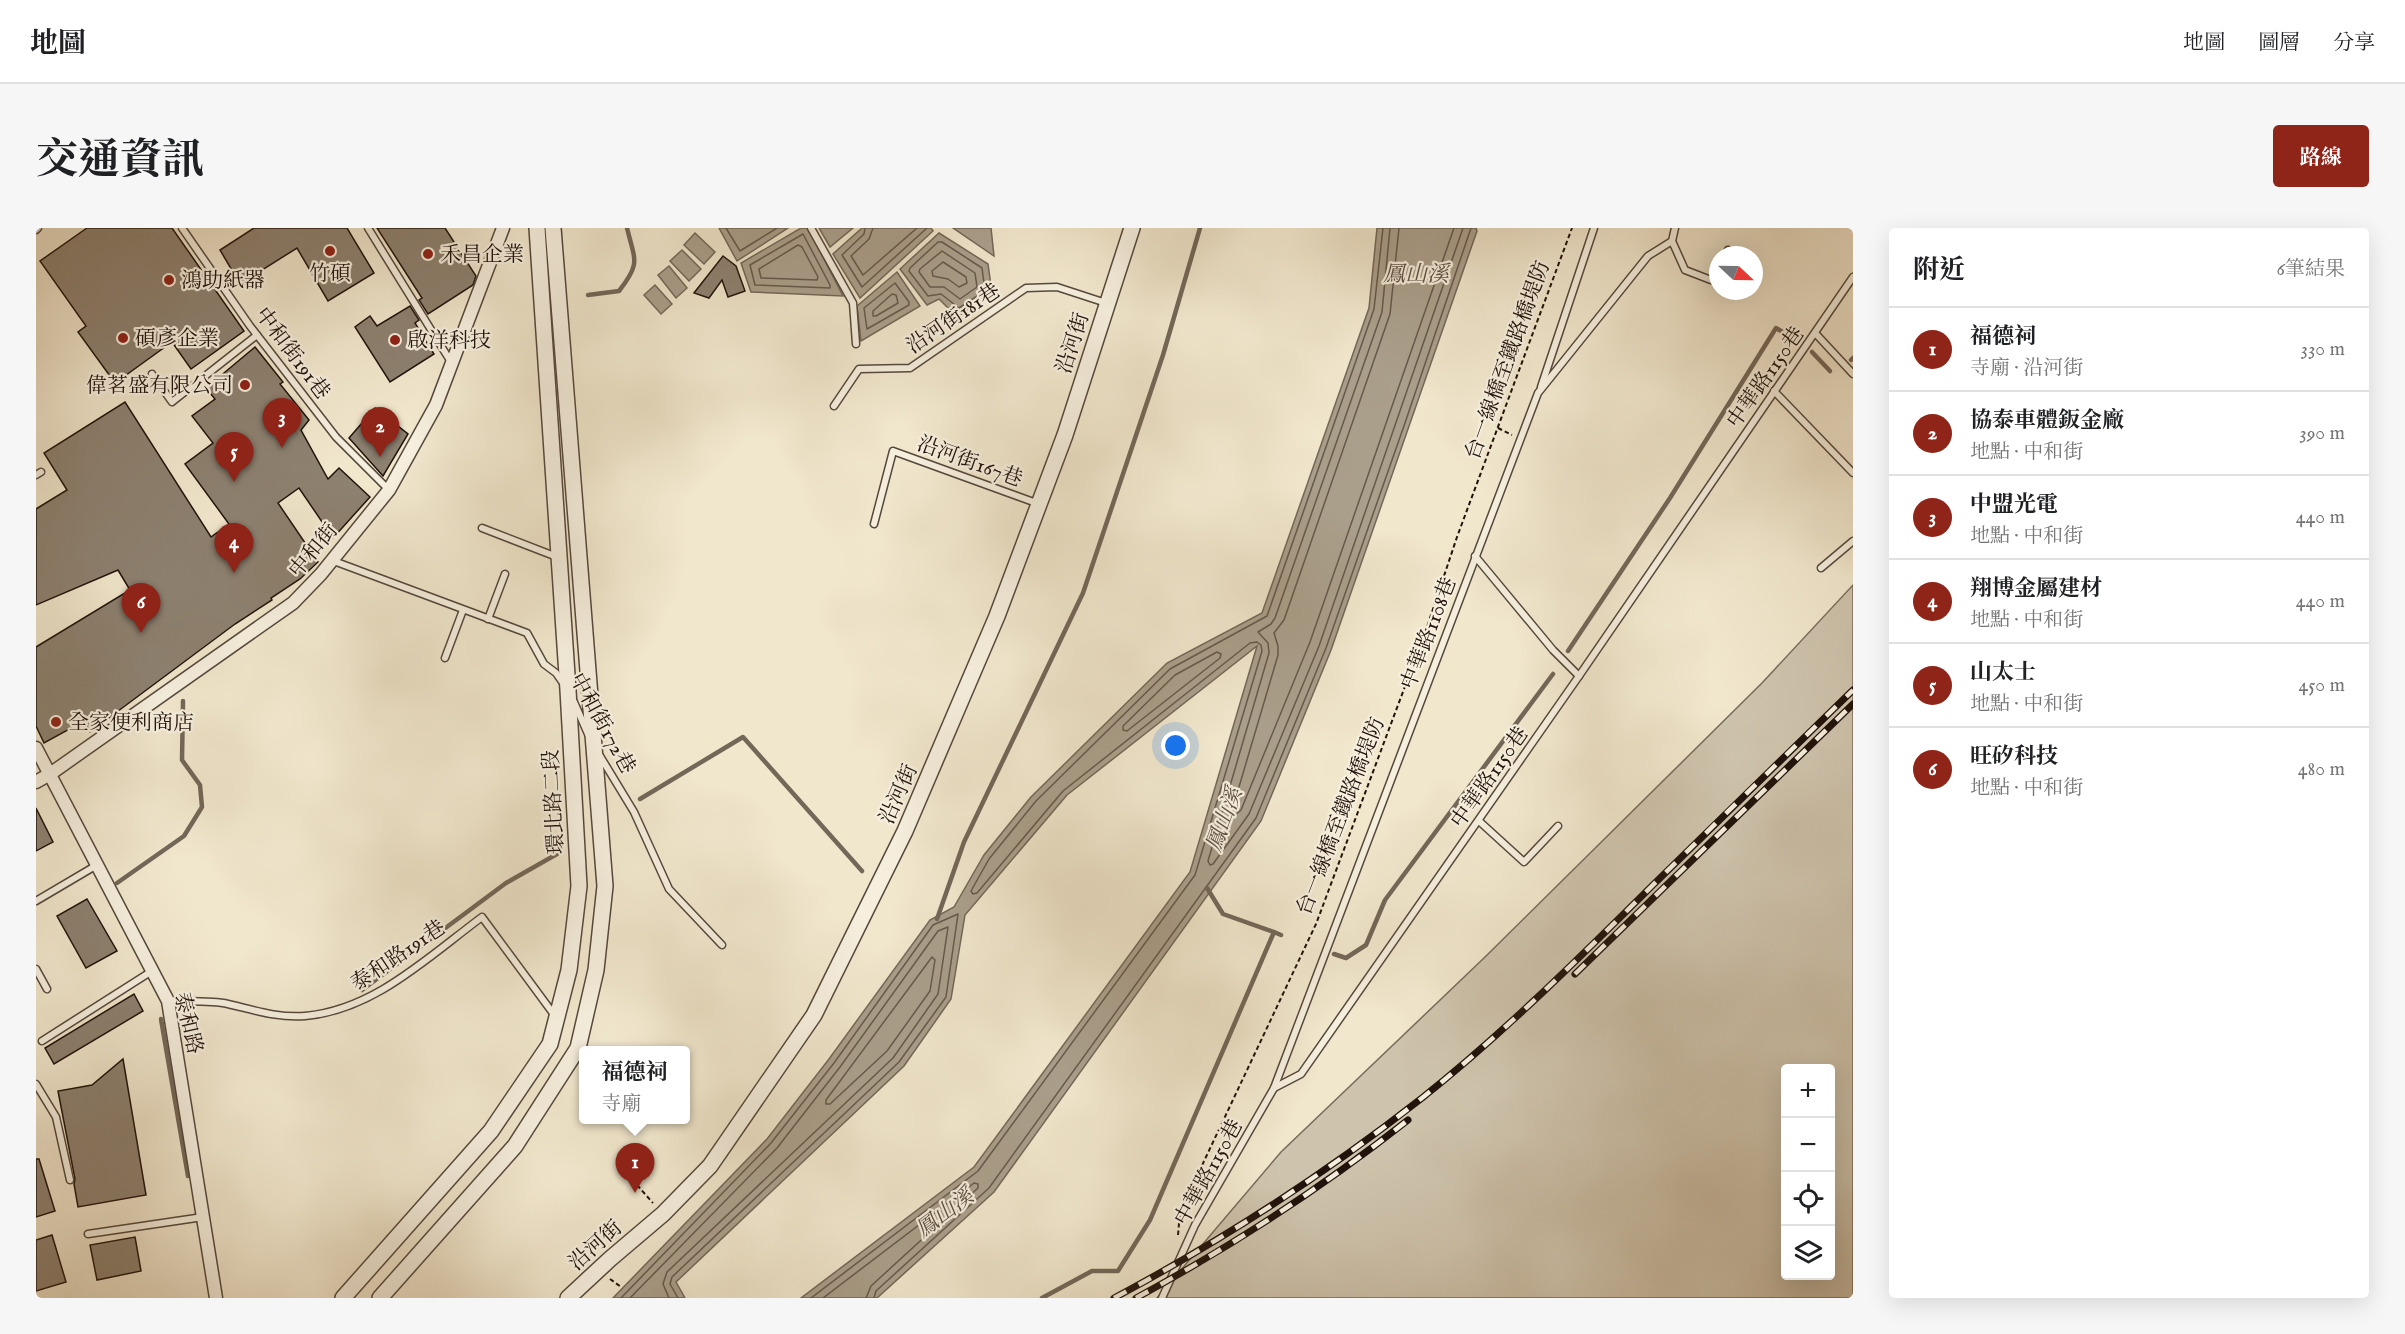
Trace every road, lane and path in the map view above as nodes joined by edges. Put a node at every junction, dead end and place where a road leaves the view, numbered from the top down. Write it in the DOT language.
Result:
graph roads {
  1 [pos="182,228"];
  2 [pos="368,228"];
  3 [pos="537,228"];
  4 [pos="553,228"];
  5 [pos="811,228"];
  6 [pos="1132,228"];
  7 [pos="1572,228"];
  8 [pos="1594,228"];
  9 [pos="1675,228"];
  10 [pos="503,232"];
  11 [pos="1672,241"];
  12 [pos="1853,277"];
  13 [pos="1709,279"];
  14 [pos="1107,303"];
  15 [pos="1816,333"];
  16 [pos="257,335"];
  17 [pos="856,344"];
  18 [pos="453,365"];
  19 [pos="152,374"];
  20 [pos="1853,374"];
  21 [pos="1774,390"];
  22 [pos="1538,393"];
  23 [pos="834,406"];
  24 [pos="1498,428"];
  25 [pos="1520,439"];
  26 [pos="1853,473"];
  27 [pos="388,490"];
  28 [pos="1039,504"];
  29 [pos="874,524"];
  30 [pos="482,528"];
  31 [pos="1853,541"];
  32 [pos="1475,556"];
  33 [pos="559,558"];
  34 [pos="330,560"];
  35 [pos="1821,568"];
  36 [pos="505,574"];
  37 [pos="463,610"];
  38 [pos="488,619"];
  39 [pos="445,658"];
  40 [pos="1580,676"];
  41 [pos="568,690"];
  42 [pos="592,743"];
  43 [pos="36,748"];
  44 [pos="50,774"];
  45 [pos="36,782"];
  46 [pos="1479,820"];
  47 [pos="1558,826"];
  48 [pos="97,865"];
  49 [pos="36,901"];
  50 [pos="722,945"];
  51 [pos="36,969"];
  52 [pos="152,971"];
  53 [pos="47,989"];
  54 [pos="168,1001"];
  55 [pos="556,1019"];
  56 [pos="42,1041"];
  57 [pos="36,1083"];
  58 [pos="1274,1088"];
  59 [pos="70,1180"];
  60 [pos="637,1185"];
  61 [pos="663,1214"];
  62 [pos="203,1217"];
  63 [pos="88,1234"];
  64 [pos="1177,1242"];
  65 [pos="216,1298"];
  66 [pos="344,1298"];
  67 [pos="380,1298"];
  68 [pos="568,1298"];
  69 [pos="1162,1298"];
  1 -- 16 [label="lane, 中和街191巷"];
  2 -- 18 [label="lane"];
  3 -- 33 [label="street, 環北路二段"];
  4 -- 42 [label="street, 環北路二段"];
  5 -- 17 [label="lane"];
  6 -- 14 [label="street, 沿河街"];
  7 -- 24 [label="path, 台一線橋至鐵路橋堤防"];
  8 -- 22 [label="lane"];
  9 -- 11 [label="lane"];
  10 -- 18 [label="street, 中和街"];
  11 -- 13 [label="lane"];
  11 -- 22 [label="lane, 中華路1108巷"];
  12 -- 15 [label="lane, 中華路1150巷"];
  14 -- 23 [label="lane, 沿河街181巷"];
  14 -- 28 [label="street, 沿河街"];
  15 -- 20 [label="lane"];
  15 -- 21 [label="lane, 中華路1150巷"];
  16 -- 19 [label="lane"];
  16 -- 27 [label="lane, 中和街191巷"];
  18 -- 27 [label="street, 中和街"];
  21 -- 26 [label="lane"];
  21 -- 40 [label="lane, 中華路1150巷"];
  22 -- 25 [label="lane, 中華路1108巷"];
  24 -- 25 [label="path"];
  24 -- 64 [label="path, 台一線橋至鐵路橋堤防"];
  25 -- 32 [label="lane, 中華路1108巷"];
  27 -- 34 [label="street, 中和街"];
  28 -- 29 [label="lane, 沿河街167巷"];
  28 -- 61 [label="street, 沿河街"];
  30 -- 33 [label="lane"];
  31 -- 35 [label="lane"];
  32 -- 40 [label="lane"];
  32 -- 58 [label="lane, 中華路1108巷"];
  33 -- 41 [label="street, 環北路二段"];
  34 -- 37 [label="lane, 中和街172巷"];
  34 -- 44 [label="street, 中和街"];
  36 -- 38 [label="lane"];
  37 -- 38 [label="lane, 中和街172巷"];
  37 -- 39 [label="lane"];
  38 -- 41 [label="lane, 中和街172巷"];
  40 -- 46 [label="lane, 中華路1150巷"];
  41 -- 42 [label="lane, 中和街172巷"];
  41 -- 55 [label="street, 環北路二段"];
  42 -- 50 [label="lane, 中和街172巷"];
  42 -- 67 [label="street, 環北路二段"];
  43 -- 44 [label="street, 泰和路"];
  44 -- 45 [label="street, 中和街"];
  44 -- 48 [label="street, 泰和路"];
  46 -- 47 [label="lane"];
  46 -- 58 [label="lane, 中華路1150巷"];
  48 -- 49 [label="lane"];
  48 -- 52 [label="street, 泰和路"];
  51 -- 53 [label="lane"];
  52 -- 54 [label="street, 泰和路"];
  52 -- 56 [label="lane"];
  54 -- 55 [label="lane, 泰和路191巷"];
  54 -- 62 [label="street, 泰和路"];
  55 -- 66 [label="street, 環北路二段"];
  57 -- 59 [label="lane"];
  58 -- 69 [label="lane, 中華路1150巷"];
  60 -- 61 [label="path"];
  61 -- 68 [label="street, 沿河街"];
  62 -- 63 [label="lane"];
  62 -- 65 [label="street, 泰和路"];
}
